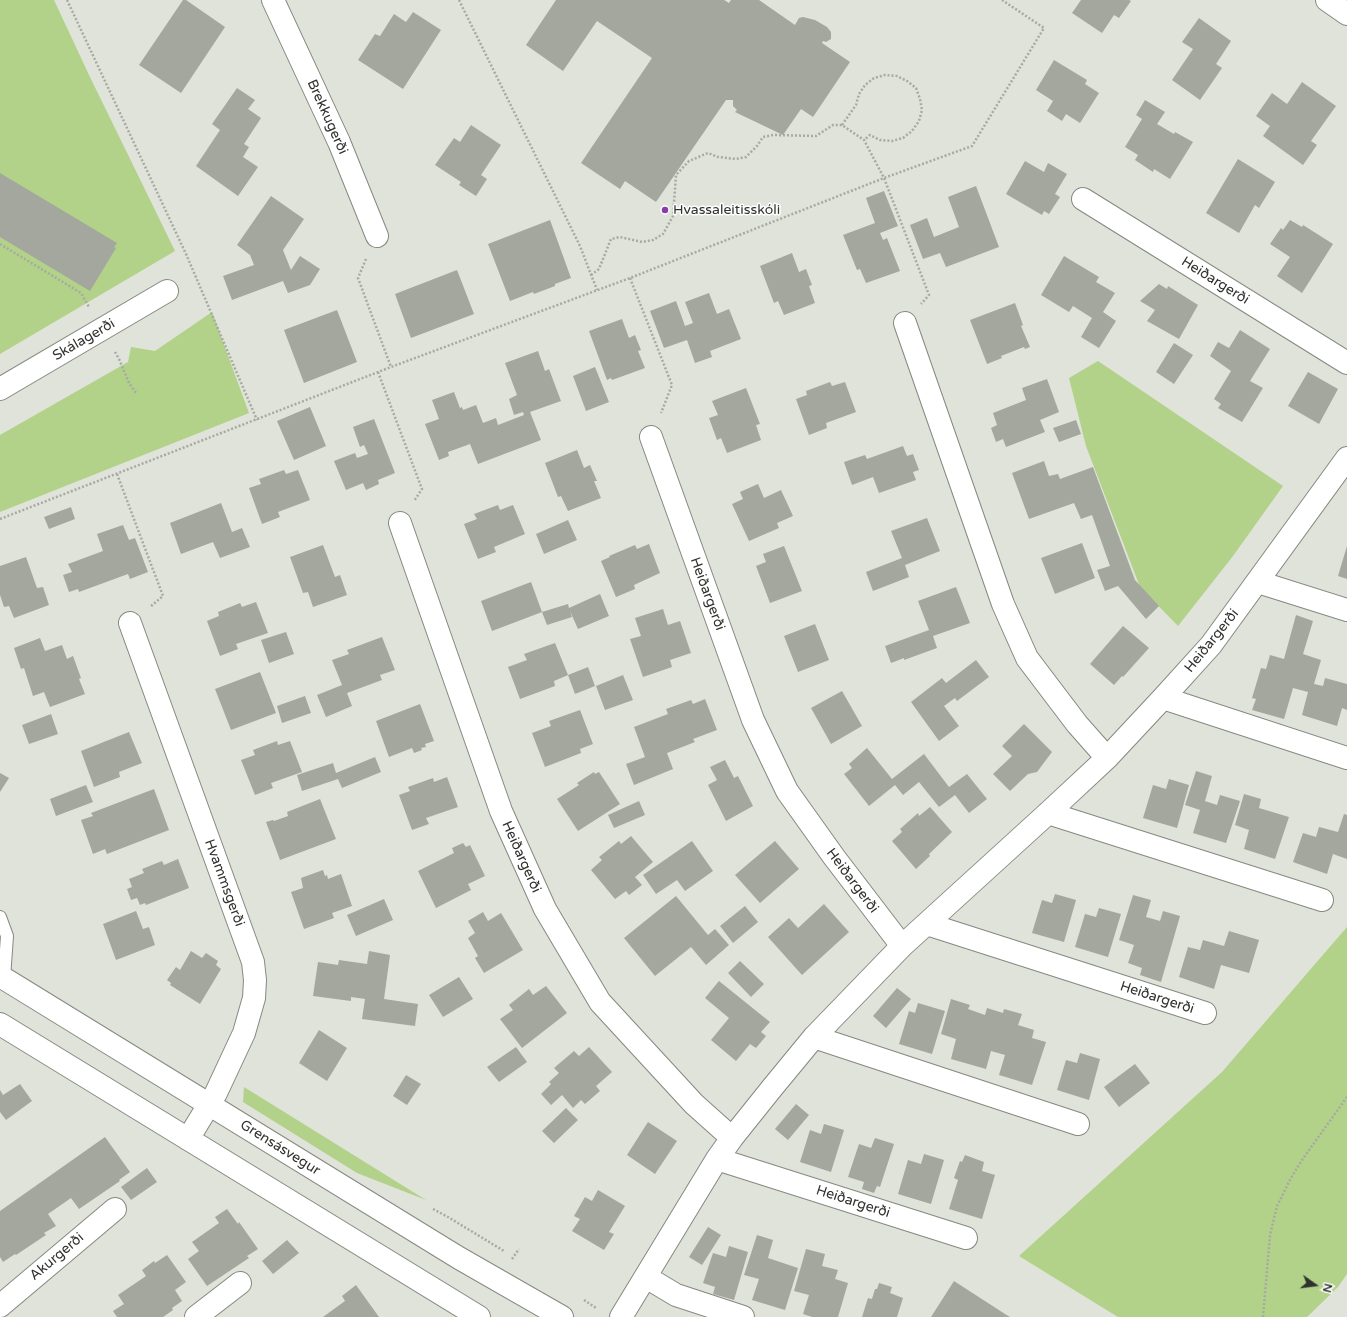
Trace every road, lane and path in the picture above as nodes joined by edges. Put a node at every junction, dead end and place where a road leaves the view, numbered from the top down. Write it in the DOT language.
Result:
graph roads {
  1 [pos="67,0"];
  2 [pos="273,0"];
  3 [pos="460,0"];
  4 [pos="464,0"];
  5 [pos="1002,0"];
  6 [pos="1326,0"];
  7 [pos="461,4"];
  8 [pos="1347,14"];
  9 [pos="842,124"];
  10 [pos="864,140"];
  11 [pos="884,178"];
  12 [pos="1083,198"];
  13 [pos="377,236"];
  14 [pos="0,244"];
  15 [pos="591,275"];
  16 [pos="630,278"];
  17 [pos="596,290"];
  18 [pos="168,291"];
  19 [pos="905,323"];
  20 [pos="102,330"];
  21 [pos="119,359"];
  22 [pos="1347,363"];
  23 [pos="391,367"];
  24 [pos="378,372"];
  25 [pos="0,389"];
  26 [pos="136,393"];
  27 [pos="257,420"];
  28 [pos="651,437"];
  29 [pos="1347,459"];
  30 [pos="117,474"];
  31 [pos="0,518"];
  32 [pos="400,524"];
  33 [pos="1258,582"];
  34 [pos="1347,610"];
  35 [pos="130,623"];
  36 [pos="1163,698"];
  37 [pos="1107,758"];
  38 [pos="1347,758"];
  39 [pos="1048,813"];
  40 [pos="1322,900"];
  41 [pos="0,917"];
  42 [pos="927,924"];
  43 [pos="902,946"];
  44 [pos="2,977"];
  45 [pos="1205,1013"];
  46 [pos="0,1024"];
  47 [pos="814,1037"];
  48 [pos="1347,1097"];
  49 [pos="209,1104"];
  50 [pos="1078,1124"];
  51 [pos="732,1138"];
  52 [pos="188,1139"];
  53 [pos="717,1159"];
  54 [pos="115,1209"];
  55 [pos="966,1238"];
  56 [pos="646,1277"];
  57 [pos="240,1283"];
  58 [pos="0,1306"];
  59 [pos="0,1314"];
  60 [pos="5,1317"];
  61 [pos="196,1317"];
  62 [pos="479,1317"];
  63 [pos="562,1317"];
  64 [pos="621,1317"];
  65 [pos="743,1317"];
  66 [pos="1263,1317"];
  1 -- 27 [label="path"];
  2 -- 13 [label="street, Brekkugerði"];
  3 -- 7 [label="path"];
  4 -- 7 [label="path"];
  5 -- 11 [label="path"];
  6 -- 8 [label="street"];
  7 -- 15 [label="path"];
  9 -- 10 [label="path"];
  9 -- 10 [label="path"];
  9 -- 15 [label="path"];
  10 -- 11 [label="path"];
  11 -- 16 [label="path"];
  11 -- 19 [label="path"];
  12 -- 22 [label="street, Heiðargerði"];
  13 -- 23 [label="path"];
  14 -- 20 [label="path"];
  15 -- 17 [label="path"];
  16 -- 17 [label="path"];
  16 -- 28 [label="path"];
  17 -- 23 [label="path"];
  18 -- 20 [label="street, Skálagerði"];
  19 -- 37 [label="street"];
  20 -- 25 [label="street, Skálagerði"];
  21 -- 26 [label="path"];
  23 -- 24 [label="path"];
  24 -- 27 [label="path"];
  24 -- 32 [label="path"];
  27 -- 30 [label="path"];
  28 -- 43 [label="street, Heiðargerði"];
  29 -- 33 [label="street, Heiðargerði"];
  30 -- 31 [label="path"];
  30 -- 35 [label="path"];
  32 -- 51 [label="street, Heiðargerði"];
  33 -- 34 [label="street"];
  33 -- 36 [label="street, Heiðargerði"];
  35 -- 49 [label="street, Hvammsgerði"];
  36 -- 37 [label="street, Heiðargerði"];
  36 -- 38 [label="street"];
  37 -- 39 [label="street, Heiðargerði"];
  39 -- 40 [label="street"];
  39 -- 42 [label="street, Heiðargerði"];
  41 -- 44 [label="lane"];
  42 -- 43 [label="street, Heiðargerði"];
  42 -- 45 [label="street, Heiðargerði"];
  43 -- 47 [label="street, Heiðargerði"];
  44 -- 49 [label="street, Grensásvegur"];
  46 -- 52 [label="street"];
  47 -- 50 [label="street"];
  47 -- 51 [label="street, Heiðargerði"];
  48 -- 66 [label="path"];
  49 -- 52 [label="street, Hvammsgerði"];
  49 -- 63 [label="street, Grensásvegur"];
  51 -- 53 [label="street, Heiðargerði"];
  52 -- 62 [label="street"];
  53 -- 55 [label="street, Heiðargerði"];
  53 -- 56 [label="street, Heiðargerði"];
  54 -- 58 [label="street, Akurgerði"];
  56 -- 64 [label="street, Heiðargerði"];
  56 -- 65 [label="street"];
  57 -- 61 [label="street"];
  59 -- 60 [label="street"];
}
